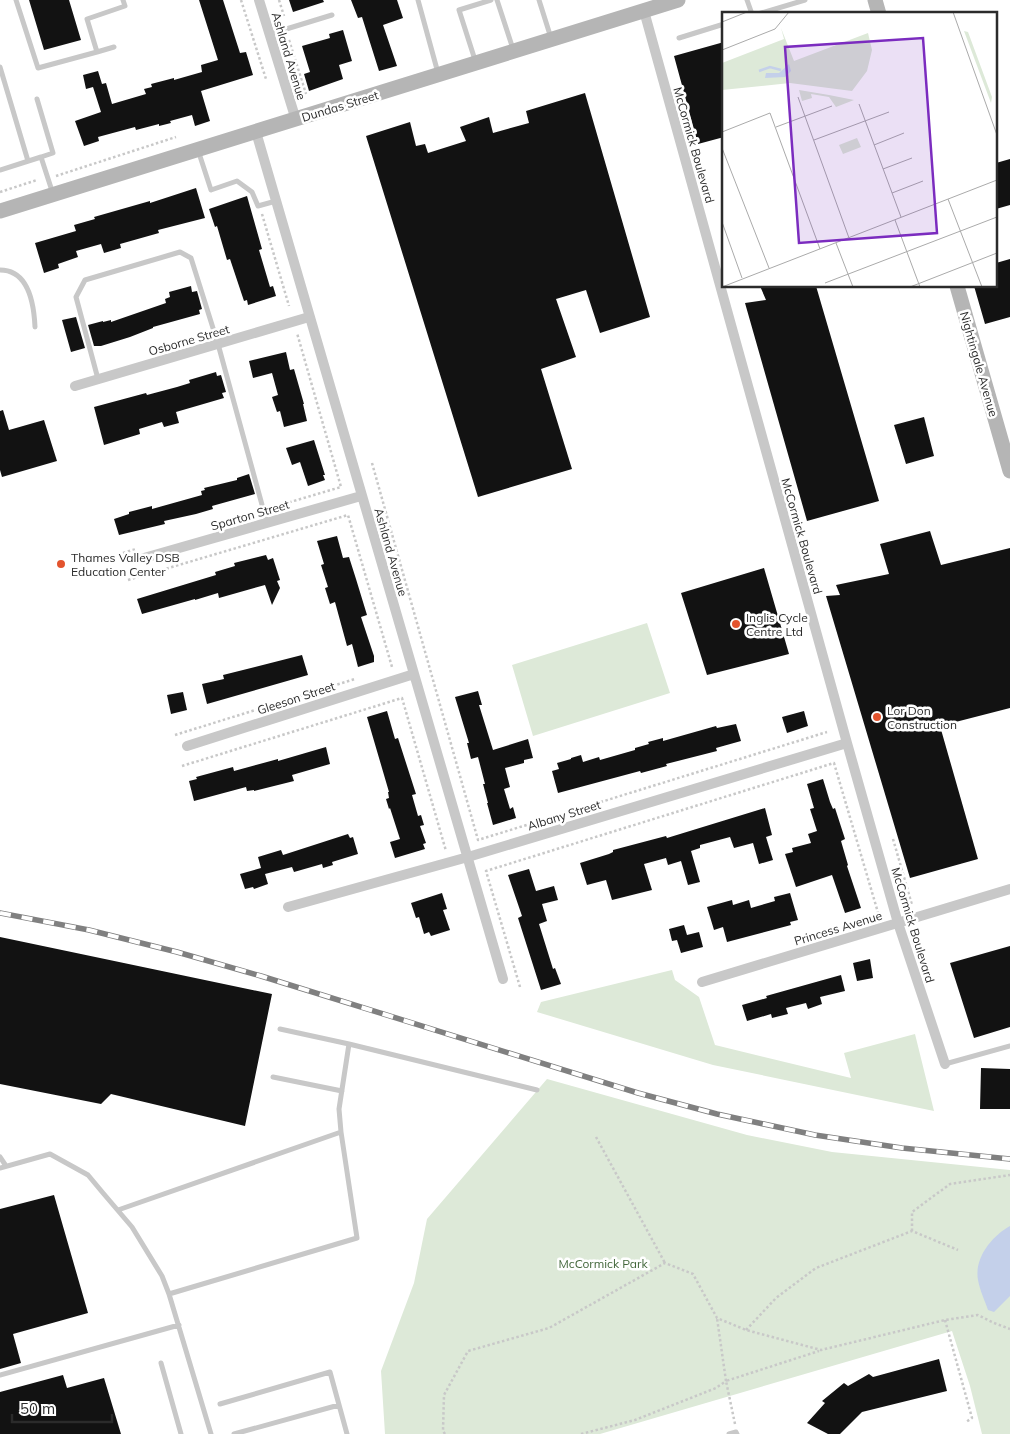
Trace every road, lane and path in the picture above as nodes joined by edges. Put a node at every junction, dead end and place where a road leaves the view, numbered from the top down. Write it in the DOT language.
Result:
graph roads {
  1 [pos="16,0"];
  2 [pos="123,0"];
  3 [pos="241,0"];
  4 [pos="258,0"];
  5 [pos="279,0"];
  6 [pos="418,0"];
  7 [pos="491,0"];
  8 [pos="497,0"];
  9 [pos="539,0"];
  10 [pos="678,0"];
  11 [pos="747,0"];
  12 [pos="805,0"];
  13 [pos="644,11"];
  14 [pos="751,12"];
  15 [pos="765,12"];
  16 [pos="332,15"];
  17 [pos="284,16"];
  18 [pos="722,25"];
  19 [pos="269,34"];
  20 [pos="679,38"];
  21 [pos="289,40"];
  22 [pos="551,40"];
  23 [pos="114,47"];
  24 [pos="97,52"];
  25 [pos="514,52"];
  26 [pos="476,64"];
  27 [pos="0,67"];
  28 [pos="438,75"];
  29 [pos="266,79"];
  30 [pos="306,94"];
  31 [pos="37,99"];
  32 [pos="296,120"];
  33 [pos="256,132"];
  34 [pos="176,137"];
  35 [pos="198,150"];
  36 [pos="41,157"];
  37 [pos="28,161"];
  38 [pos="0,170"];
  39 [pos="55,176"];
  40 [pos="37,180"];
  41 [pos="0,192"];
  42 [pos="53,194"];
  43 [pos="276,201"];
  44 [pos="0,211"];
  45 [pos="262,214"];
  46 [pos="0,270"];
  47 [pos="958,288"];
  48 [pos="289,306"];
  49 [pos="309,317"];
  50 [pos="35,327"];
  51 [pos="297,331"];
  52 [pos="218,344"];
  53 [pos="98,379"];
  54 [pos="75,386"];
  55 [pos="372,463"];
  56 [pos="1010,471"];
  57 [pos="362,496"];
  58 [pos="269,509"];
  59 [pos="267,523"];
  60 [pos="144,558"];
  61 [pos="128,580"];
  62 [pos="383,670"];
  63 [pos="414,674"];
  64 [pos="355,679"];
  65 [pos="827,732"];
  66 [pos="175,735"];
  67 [pos="847,743"];
  68 [pos="187,746"];
  69 [pos="182,766"];
  70 [pos="893,839"];
  71 [pos="446,852"];
  72 [pos="468,857"];
  73 [pos="1010,889"];
  74 [pos="912,905"];
  75 [pos="288,907"];
  76 [pos="879,916"];
  77 [pos="898,923"];
  78 [pos="503,979"];
  79 [pos="702,982"];
  80 [pos="520,987"];
  81 [pos="280,1029"];
  82 [pos="349,1044"];
  83 [pos="1010,1046"];
  84 [pos="945,1064"];
  85 [pos="273,1077"];
  86 [pos="537,1090"];
  87 [pos="342,1091"];
  88 [pos="341,1132"];
  89 [pos="596,1137"];
  90 [pos="0,1157"];
  91 [pos="6,1166"];
  92 [pos="0,1168"];
  93 [pos="1010,1175"];
  94 [pos="118,1210"];
  95 [pos="912,1231"];
  96 [pos="958,1250"];
  97 [pos="665,1264"];
  98 [pos="169,1294"];
  99 [pos="717,1318"];
  100 [pos="945,1320"];
  101 [pos="179,1325"];
  102 [pos="1010,1329"];
  103 [pos="746,1330"];
  104 [pos="821,1350"];
  105 [pos="161,1363"];
  106 [pos="0,1375"];
  107 [pos="726,1381"];
  108 [pos="220,1404"];
  109 [pos="339,1405"];
  110 [pos="966,1422"];
  111 [pos="737,1433"];
  112 [pos="181,1434"];
  113 [pos="211,1434"];
  114 [pos="234,1434"];
  115 [pos="347,1434"];
  116 [pos="445,1434"];
  117 [pos="581,1434"];
  118 [pos="729,1434"];
  1 -- 24 [label="lane"];
  2 -- 24 [label="lane"];
  3 -- 29 [label="path"];
  4 -- 19 [label="street, Ashland Avenue"];
  5 -- 17 [label="path"];
  6 -- 28 [label="lane"];
  7 -- 26 [label="lane"];
  8 -- 25 [label="lane"];
  9 -- 22 [label="lane"];
  10 -- 13 [label="main road, Dundas Street"];
  11 -- 14 [label="lane"];
  12 -- 15 [label="lane"];
  13 -- 22 [label="main road, Dundas Street"];
  13 -- 67 [label="street, McCormick Boulevard"];
  16 -- 19 [label="lane"];
  18 -- 20 [label="lane"];
  19 -- 32 [label="street, Ashland Avenue"];
  21 -- 30 [label="path"];
  22 -- 25 [label="main road, Dundas Street"];
  23 -- 24 [label="lane"];
  25 -- 26 [label="main road, Dundas Street"];
  26 -- 28 [label="main road, Dundas Street"];
  27 -- 37 [label="lane"];
  28 -- 32 [label="main road, Dundas Street"];
  31 -- 36 [label="lane"];
  32 -- 33 [label="main road, Dundas Street"];
  33 -- 35 [label="main road, Dundas Street"];
  33 -- 43 [label="street, Ashland Avenue"];
  34 -- 39 [label="path"];
  35 -- 42 [label="main road, Dundas Street"];
  35 -- 43 [label="lane"];
  36 -- 37 [label="lane"];
  36 -- 42 [label="lane"];
  37 -- 38 [label="lane"];
  40 -- 41 [label="path"];
  42 -- 44 [label="main road, Dundas Street"];
  43 -- 49 [label="street, Ashland Avenue"];
  45 -- 48 [label="path"];
  46 -- 50 [label="lane"];
  47 -- 56 [label="main road, Nightingale Avenue"];
  49 -- 52 [label="street, Osborne Street"];
  49 -- 57 [label="street, Ashland Avenue"];
  51 -- 58 [label="path"];
  52 -- 53 [label="street, Osborne Street"];
  52 -- 53 [label="lane"];
  52 -- 59 [label="lane"];
  53 -- 54 [label="street, Osborne Street"];
  55 -- 65 [label="path"];
  57 -- 59 [label="street, Sparton Street"];
  57 -- 63 [label="street, Ashland Avenue"];
  59 -- 60 [label="street, Sparton Street"];
  61 -- 62 [label="path"];
  63 -- 68 [label="street, Gleeson Street"];
  63 -- 72 [label="street, Ashland Avenue"];
  64 -- 66 [label="path"];
  67 -- 72 [label="street, Albany Street"];
  67 -- 77 [label="street, McCormick Boulevard"];
  69 -- 71 [label="path"];
  70 -- 74 [label="path"];
  72 -- 75 [label="street, Albany Street"];
  72 -- 78 [label="street, Ashland Avenue"];
  73 -- 77 [label="street, Princess Avenue"];
  76 -- 80 [label="path"];
  77 -- 79 [label="street, Princess Avenue"];
  77 -- 84 [label="street, McCormick Boulevard"];
  81 -- 82 [label="lane"];
  82 -- 86 [label="lane"];
  82 -- 87 [label="lane"];
  83 -- 84 [label="lane"];
  85 -- 87 [label="lane"];
  87 -- 88 [label="lane"];
  88 -- 94 [label="lane"];
  88 -- 98 [label="lane"];
  89 -- 97 [label="path"];
  90 -- 91 [label="lane"];
  91 -- 92 [label="lane"];
  91 -- 94 [label="lane"];
  93 -- 95 [label="path"];
  94 -- 98 [label="lane"];
  95 -- 96 [label="path"];
  95 -- 103 [label="path"];
  97 -- 99 [label="path"];
  97 -- 116 [label="path"];
  98 -- 101 [label="lane"];
  99 -- 103 [label="path"];
  99 -- 107 [label="path"];
  100 -- 102 [label="path"];
  100 -- 104 [label="path"];
  100 -- 110 [label="path"];
  101 -- 106 [label="lane"];
  101 -- 113 [label="lane"];
  103 -- 104 [label="path"];
  104 -- 107 [label="path"];
  105 -- 112 [label="lane"];
  107 -- 111 [label="path"];
  107 -- 117 [label="path"];
  108 -- 109 [label="lane"];
  109 -- 114 [label="lane"];
  109 -- 115 [label="lane"];
  111 -- 118 [label="lane"];
}
